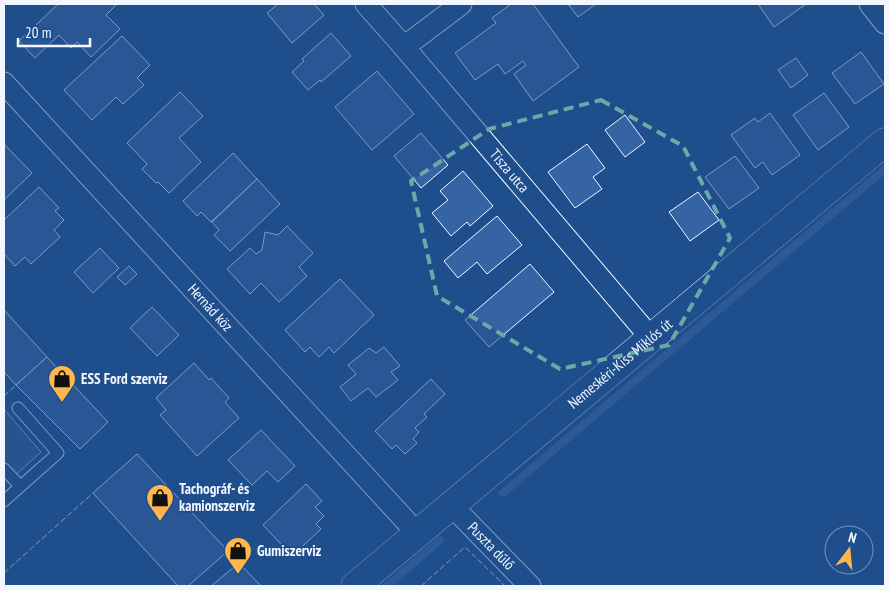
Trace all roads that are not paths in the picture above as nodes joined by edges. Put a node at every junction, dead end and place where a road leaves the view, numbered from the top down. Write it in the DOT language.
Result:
graph roads {
  1 [pos="366,4"];
  2 [pos="461,4"];
  3 [pos="870,4"];
  4 [pos="885,23"];
  5 [pos="404,46"];
  6 [pos="4,83"];
  7 [pos="885,142"];
  8 [pos="651,338"];
  9 [pos="18,408"];
  10 [pos="4,468"];
  11 [pos="20,486"];
  12 [pos="4,501"];
  13 [pos="452,506"];
  14 [pos="417,533"];
  15 [pos="355,586"];
  16 [pos="530,586"];
  1 -- 5 [label="street, Tisza utca"];
  2 -- 5 [label="street"];
  3 -- 4 [label="street"];
  5 -- 8 [label="street, Tisza utca"];
  6 -- 14 [label="street, Hernád köz"];
  7 -- 8 [label="street, Nemeskéri-Kiss Miklós út"];
  8 -- 13 [label="street, Nemeskéri-Kiss Miklós út"];
  9 -- 11 [label="lane"];
  10 -- 11 [label="lane"];
  11 -- 12 [label="lane"];
  13 -- 14 [label="street, Nemeskéri-Kiss Miklós út"];
  13 -- 16 [label="street, Puszta dűlő"];
  14 -- 15 [label="street, Nemeskéri-Kiss Miklós út"];
}
